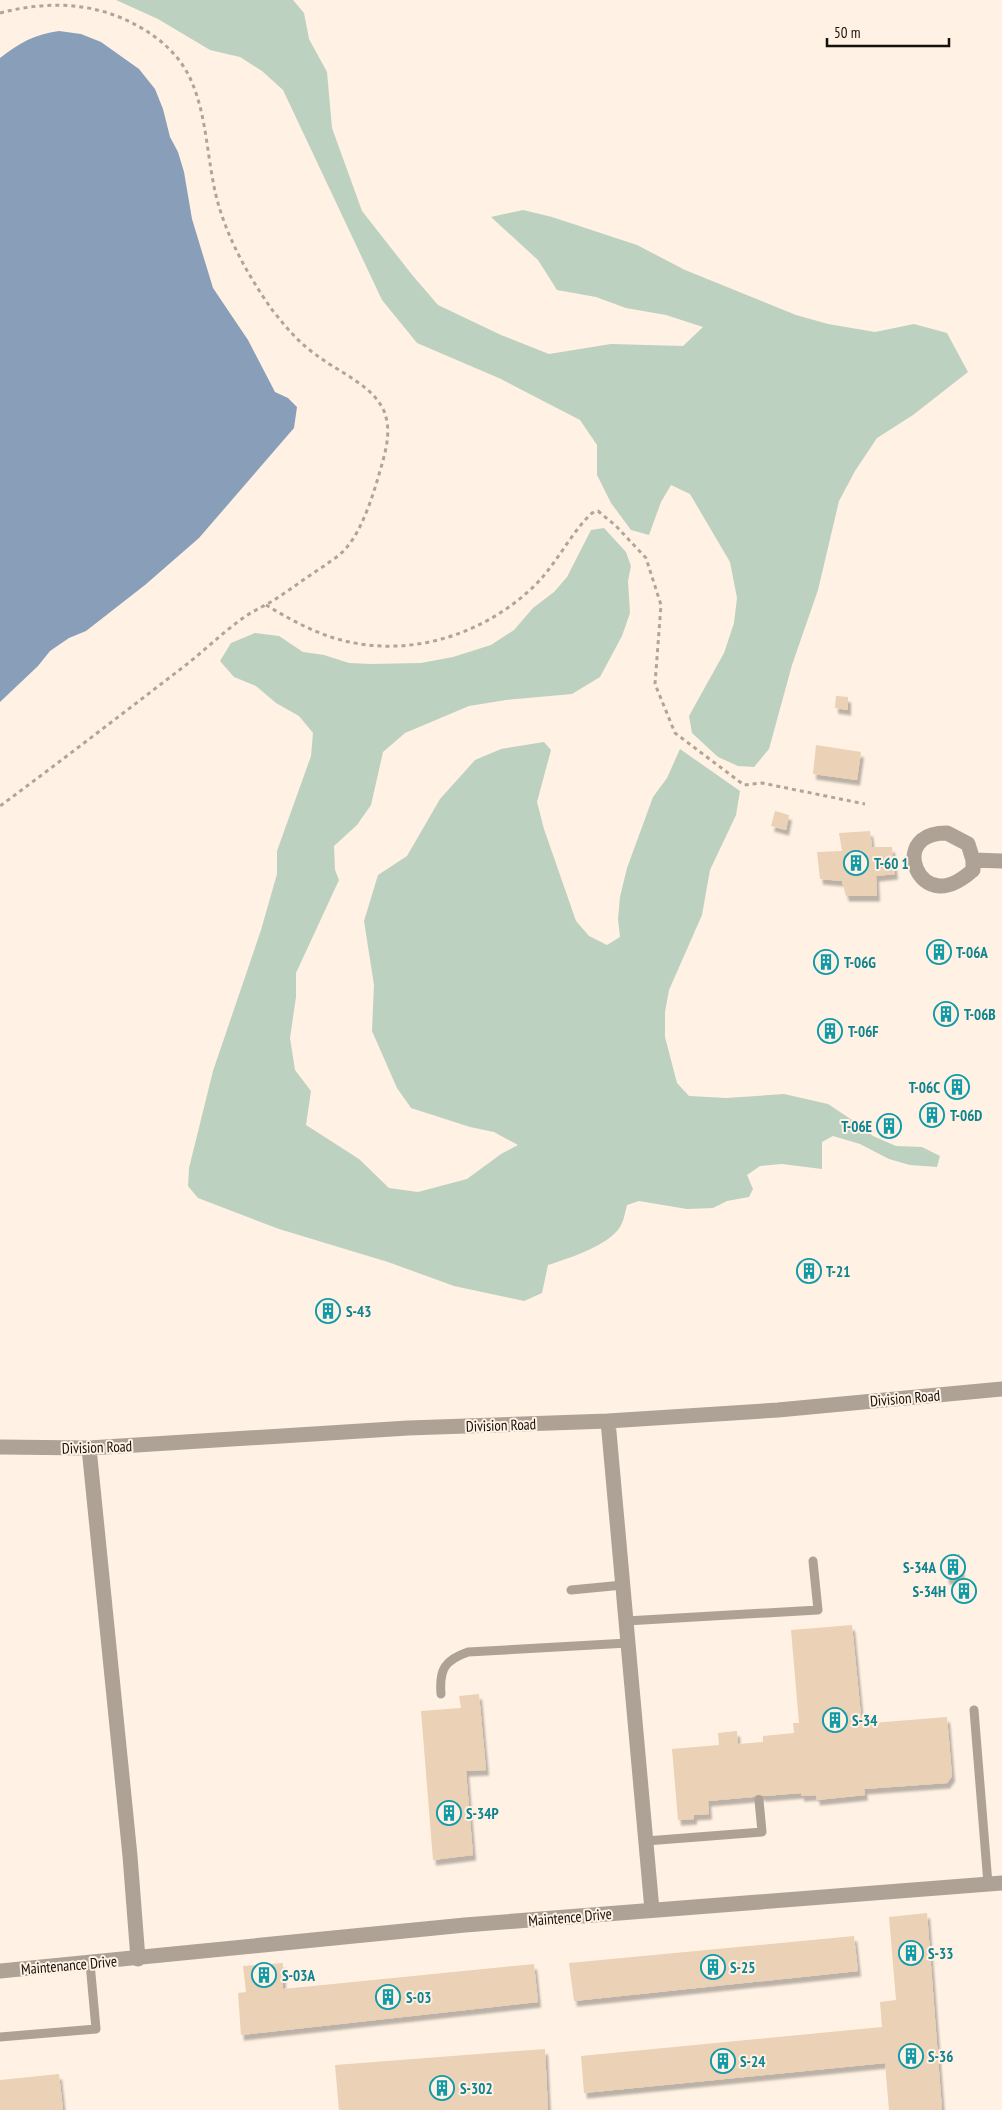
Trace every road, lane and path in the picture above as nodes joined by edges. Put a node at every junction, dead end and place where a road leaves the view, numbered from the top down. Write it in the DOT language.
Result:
graph roads {
  1 [pos="0,13"];
  2 [pos="266,604"];
  3 [pos="865,804"];
  4 [pos="0,806"];
  5 [pos="974,860"];
  6 [pos="1002,861"];
  7 [pos="1002,1389"];
  8 [pos="608,1421"];
  9 [pos="0,1447"];
  10 [pos="89,1448"];
  11 [pos="813,1561"];
  12 [pos="623,1585"];
  13 [pos="571,1590"];
  14 [pos="626,1621"];
  15 [pos="628,1643"];
  16 [pos="441,1694"];
  17 [pos="974,1710"];
  18 [pos="759,1800"];
  19 [pos="646,1841"];
  20 [pos="995,1883"];
  21 [pos="652,1910"];
  22 [pos="138,1959"];
  23 [pos="90,1963"];
  24 [pos="0,1971"];
  25 [pos="0,2037"];
  1 -- 2 [label="path"];
  2 -- 3 [label="path"];
  2 -- 4 [label="path"];
  5 -- 6 [label="street"];
  7 -- 8 [label="street, Division Road"];
  8 -- 10 [label="street, Division Road"];
  8 -- 12 [label="street"];
  9 -- 10 [label="street, Division Road"];
  10 -- 22 [label="street"];
  11 -- 14 [label="lane"];
  12 -- 13 [label="lane"];
  12 -- 14 [label="street"];
  14 -- 15 [label="street"];
  15 -- 16 [label="lane"];
  15 -- 19 [label="street"];
  17 -- 20 [label="lane"];
  18 -- 19 [label="lane"];
  19 -- 21 [label="street"];
  20 -- 21 [label="street, Maintence Drive"];
  21 -- 22 [label="street, Maintence Drive"];
  22 -- 23 [label="street, Maintenance Drive"];
  23 -- 24 [label="street, Maintenance Drive"];
  23 -- 25 [label="lane"];
}
